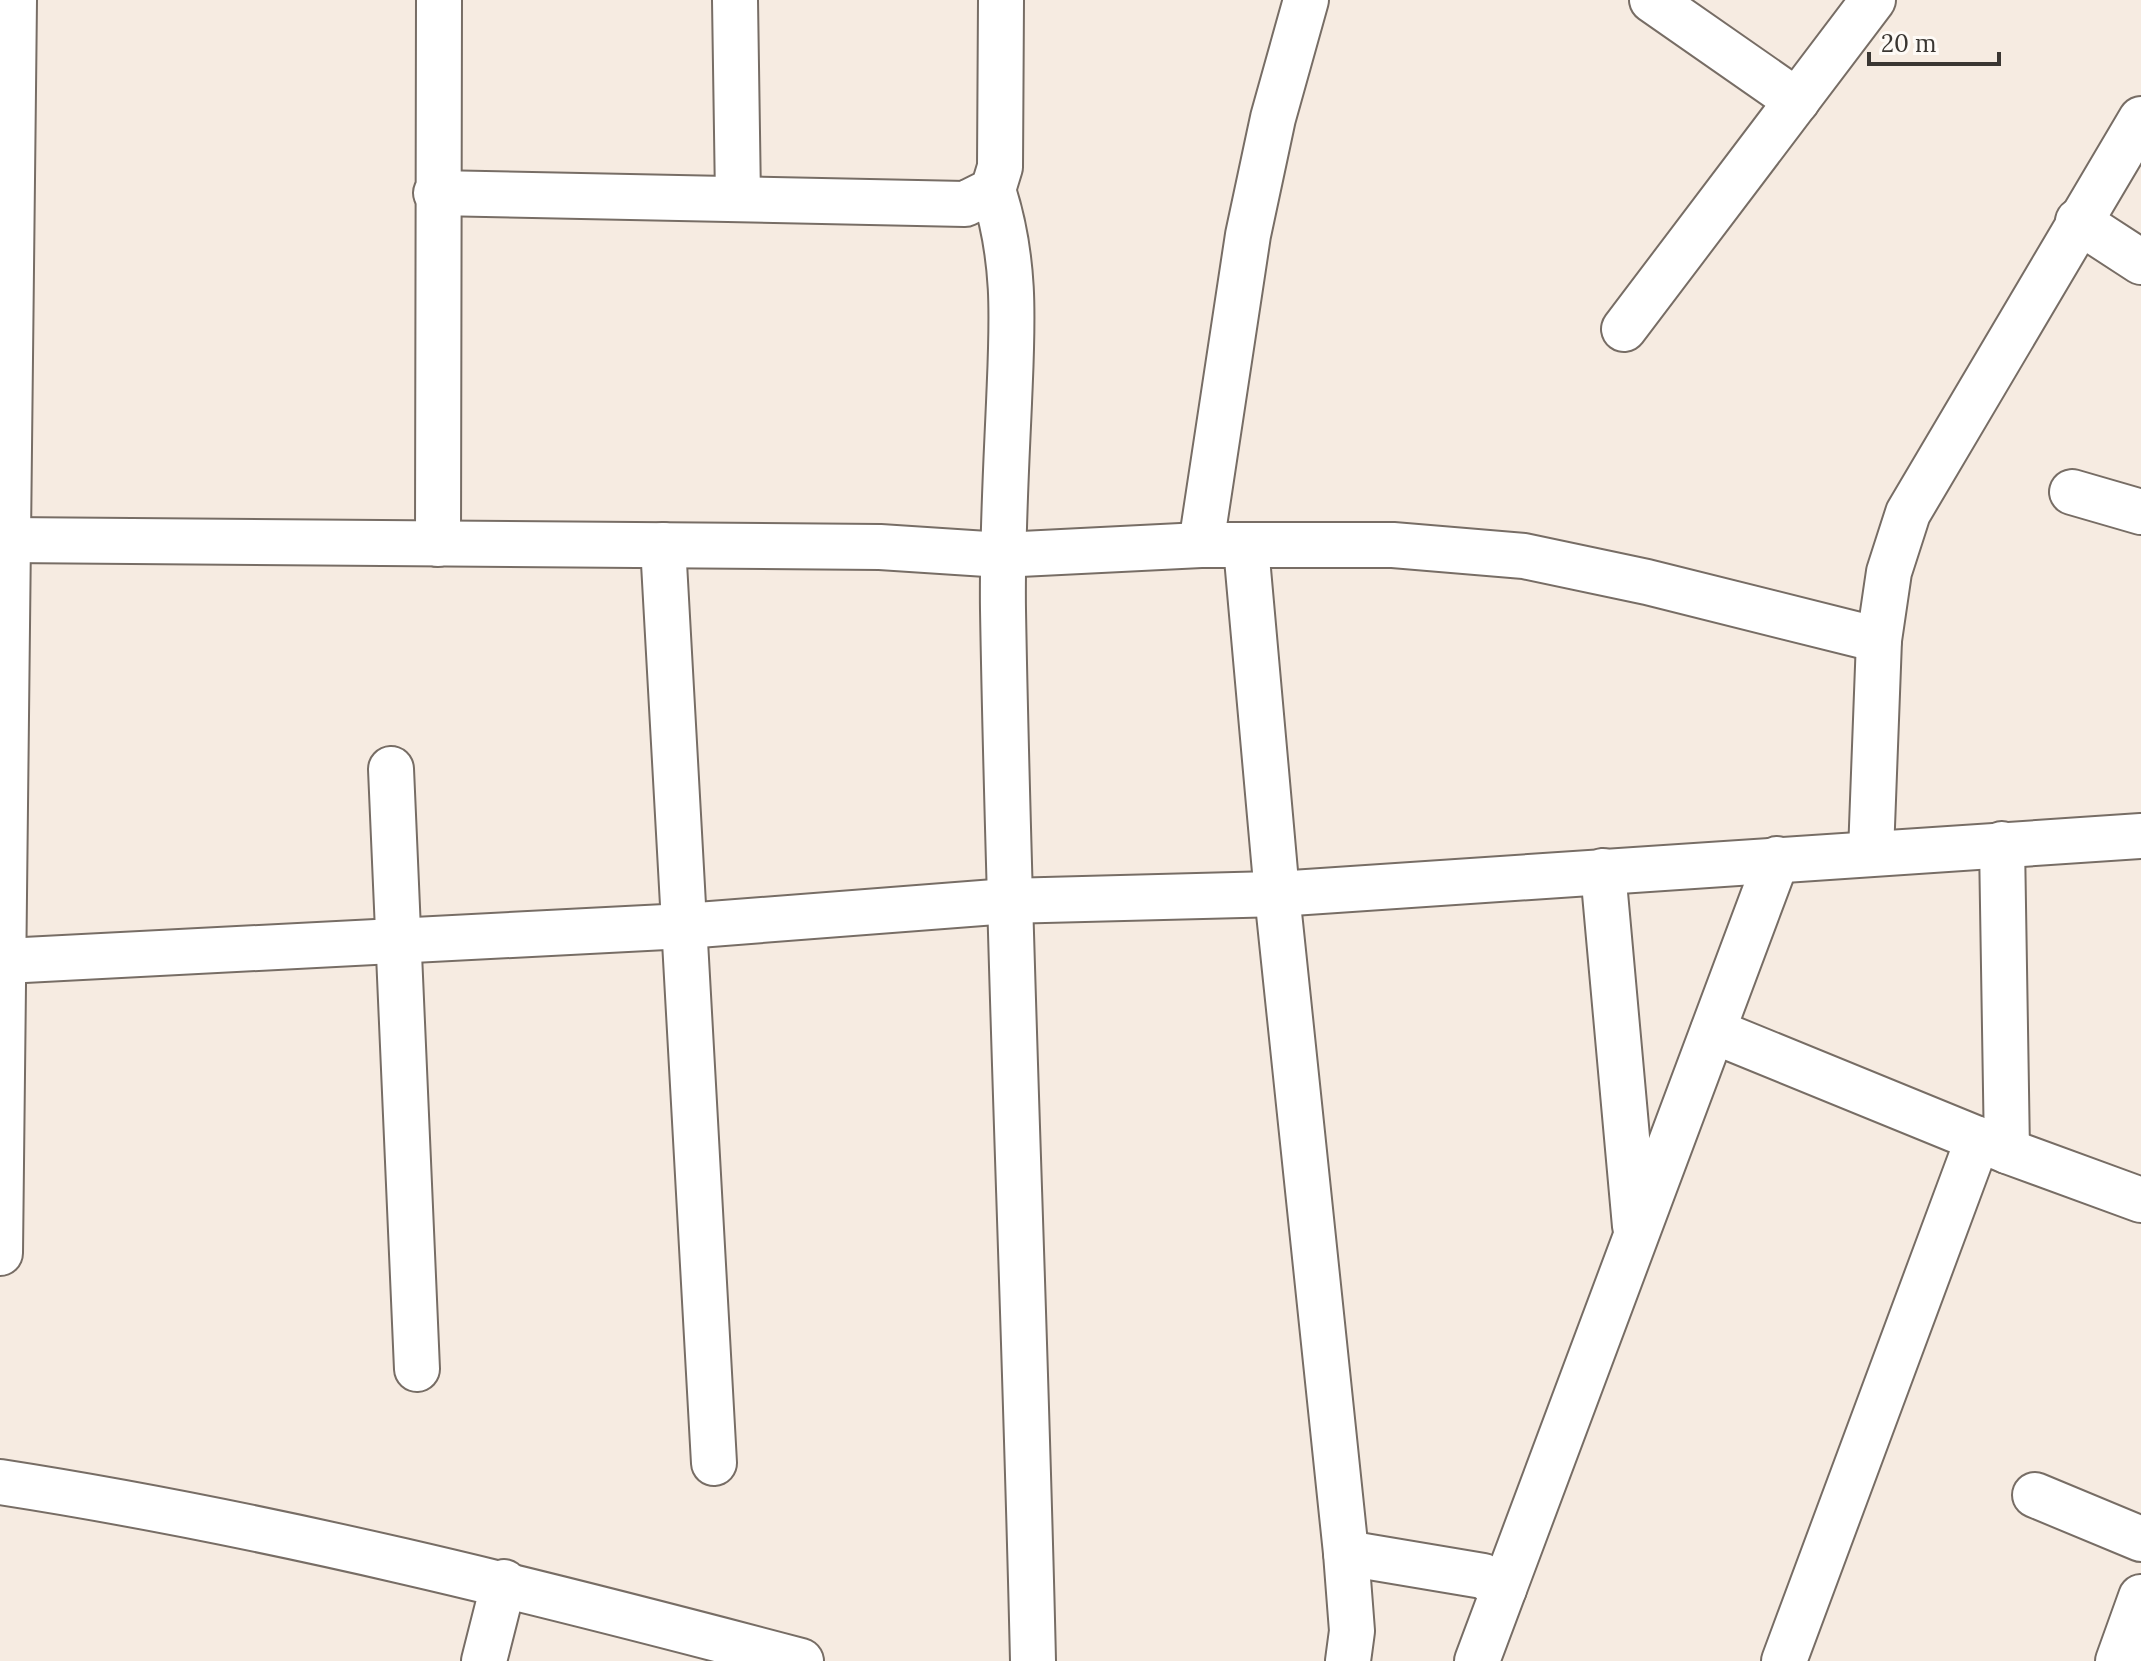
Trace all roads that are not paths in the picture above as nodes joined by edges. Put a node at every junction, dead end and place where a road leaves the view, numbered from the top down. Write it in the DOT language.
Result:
graph roads {
  1 [pos="14,0"];
  2 [pos="439,0"];
  3 [pos="735,0"];
  4 [pos="1001,0"];
  5 [pos="1306,0"];
  6 [pos="1652,0"];
  7 [pos="1873,0"];
  8 [pos="1797,101"];
  9 [pos="2141,119"];
  10 [pos="993,190"];
  11 [pos="436,193"];
  12 [pos="738,198"];
  13 [pos="2078,221"];
  14 [pos="2141,262"];
  15 [pos="1624,329"];
  16 [pos="2072,492"];
  17 [pos="2141,512"];
  18 [pos="7,540"];
  19 [pos="438,544"];
  20 [pos="663,545"];
  21 [pos="1201,545"];
  22 [pos="1246,547"];
  23 [pos="1002,555"];
  24 [pos="1879,640"];
  25 [pos="391,769"];
  26 [pos="2141,836"];
  27 [pos="2002,844"];
  28 [pos="1871,853"];
  29 [pos="1777,859"];
  30 [pos="1603,871"];
  31 [pos="1277,894"];
  32 [pos="1008,901"];
  33 [pos="685,926"];
  34 [pos="397,941"];
  35 [pos="5,961"];
  36 [pos="1713,1031"];
  37 [pos="1,1130"];
  38 [pos="1993,1145"];
  39 [pos="2141,1200"];
  40 [pos="1636,1236"];
  41 [pos="0,1253"];
  42 [pos="417,1369"];
  43 [pos="714,1463"];
  44 [pos="0,1482"];
  45 [pos="2035,1495"];
  46 [pos="2141,1539"];
  47 [pos="1346,1553"];
  48 [pos="504,1582"];
  49 [pos="1504,1589"];
  50 [pos="2141,1597"];
  51 [pos="484,1661"];
  52 [pos="801,1661"];
  53 [pos="1033,1661"];
  54 [pos="1348,1661"];
  55 [pos="1477,1661"];
  56 [pos="1784,1661"];
  57 [pos="2118,1661"];
  1 -- 18 [label="street"];
  2 -- 11 [label="street"];
  3 -- 12 [label="street"];
  4 -- 10 [label="street"];
  5 -- 21 [label="street"];
  6 -- 8 [label="street"];
  7 -- 8 [label="street"];
  8 -- 15 [label="street"];
  9 -- 13 [label="street"];
  10 -- 12 [label="street"];
  10 -- 23 [label="street"];
  11 -- 12 [label="street"];
  11 -- 19 [label="street"];
  13 -- 14 [label="street"];
  13 -- 24 [label="street"];
  16 -- 17 [label="street"];
  18 -- 19 [label="street"];
  18 -- 35 [label="street"];
  19 -- 20 [label="street"];
  20 -- 23 [label="street"];
  20 -- 33 [label="street"];
  21 -- 22 [label="street"];
  21 -- 23 [label="street"];
  22 -- 24 [label="street"];
  22 -- 31 [label="street"];
  23 -- 32 [label="street"];
  24 -- 28 [label="street"];
  25 -- 34 [label="street"];
  26 -- 27 [label="street"];
  27 -- 28 [label="street"];
  27 -- 38 [label="street"];
  28 -- 29 [label="street"];
  29 -- 30 [label="street"];
  29 -- 36 [label="street"];
  30 -- 31 [label="street"];
  30 -- 40 [label="street"];
  31 -- 32 [label="street"];
  31 -- 47 [label="street"];
  32 -- 33 [label="street"];
  32 -- 53 [label="street"];
  33 -- 34 [label="street"];
  33 -- 43 [label="street"];
  34 -- 35 [label="street"];
  34 -- 42 [label="street"];
  35 -- 37 [label="street"];
  36 -- 38 [label="street"];
  36 -- 40 [label="street"];
  37 -- 41 [label="street"];
  38 -- 39 [label="street"];
  38 -- 56 [label="street"];
  40 -- 49 [label="street"];
  44 -- 48 [label="street"];
  45 -- 46 [label="street"];
  47 -- 49 [label="street"];
  47 -- 54 [label="street"];
  48 -- 51 [label="street"];
  48 -- 52 [label="street"];
  49 -- 55 [label="street"];
  50 -- 57 [label="street"];
}
